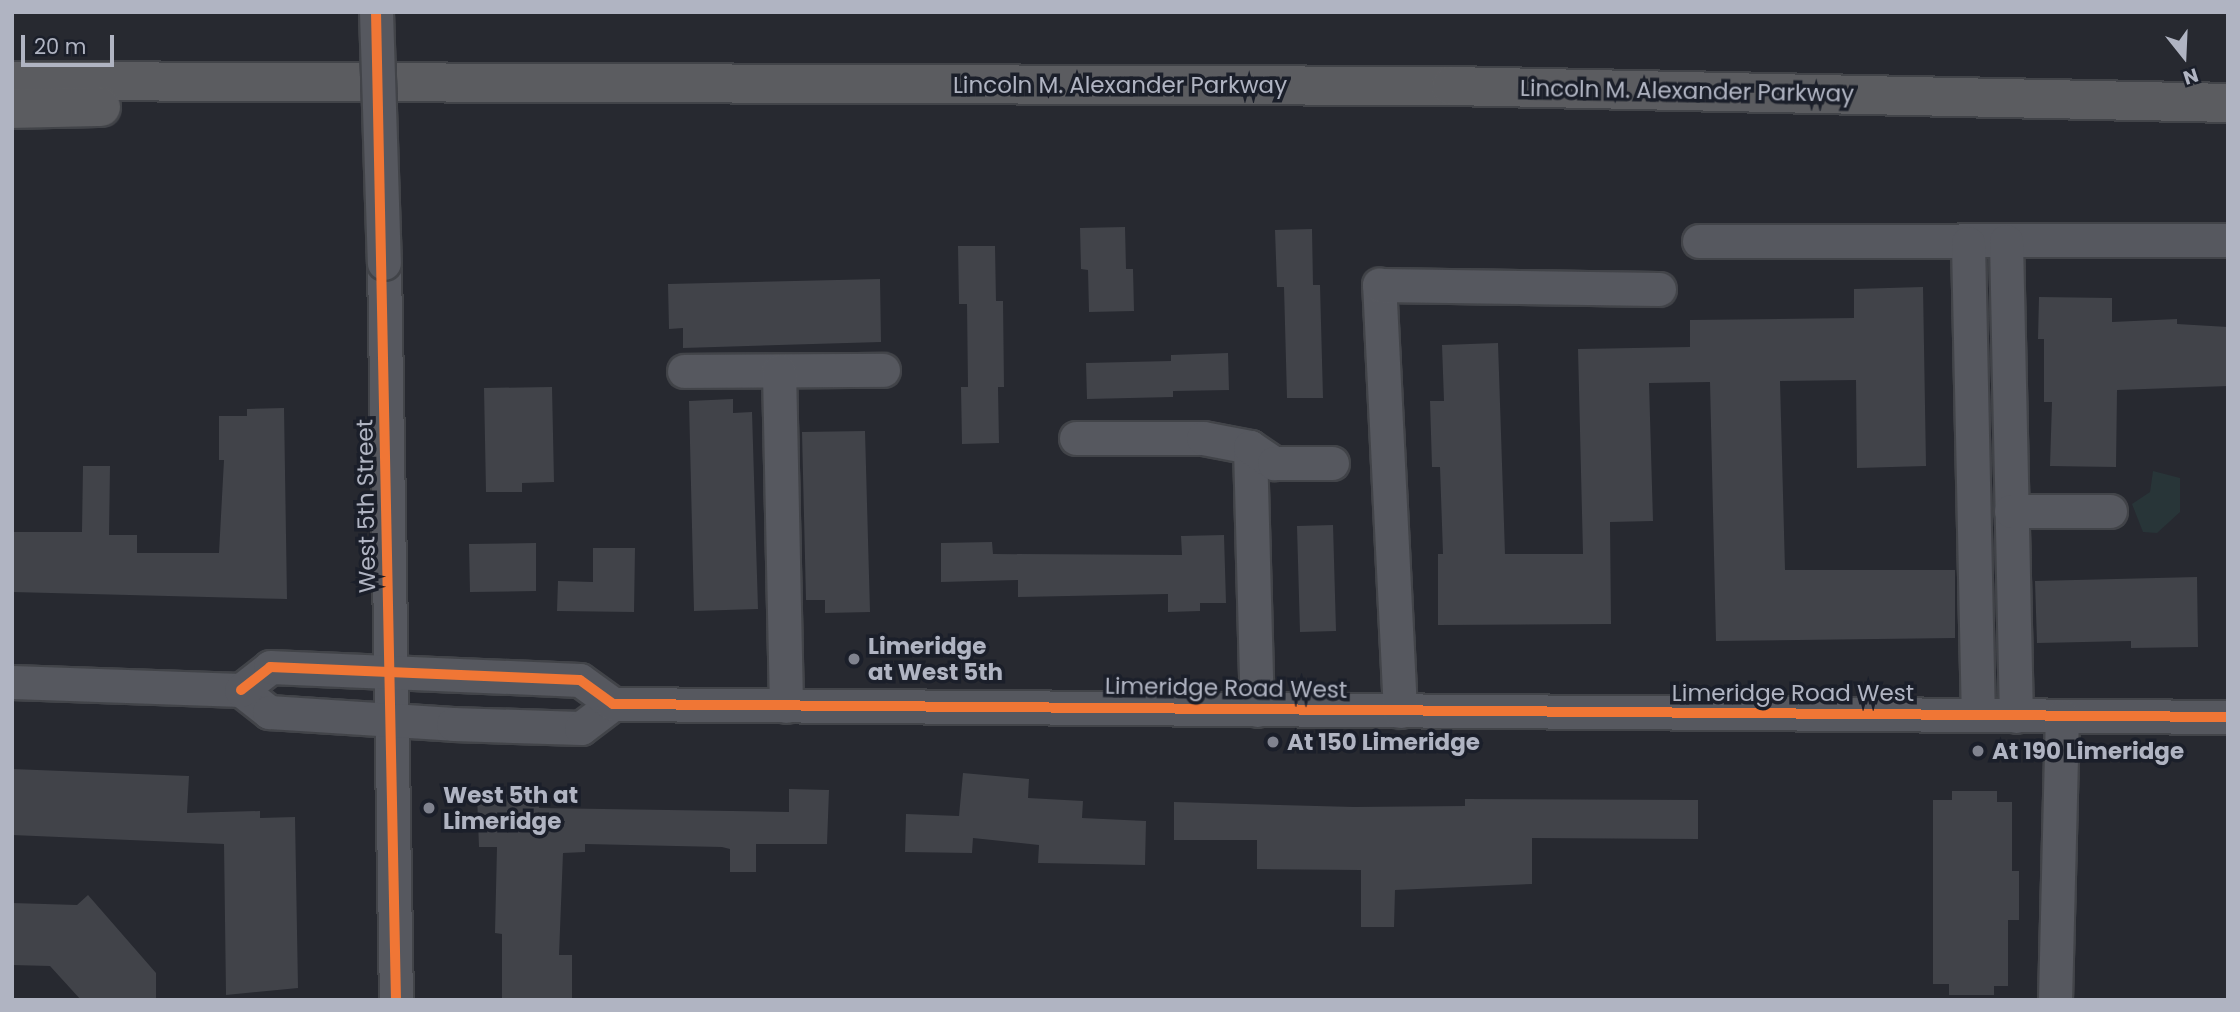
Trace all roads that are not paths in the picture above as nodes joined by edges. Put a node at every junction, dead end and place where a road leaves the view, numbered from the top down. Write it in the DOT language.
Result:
graph roads {
  1 [pos="376,12"];
  2 [pos="12,80"];
  3 [pos="286,83"];
  4 [pos="2228,103"];
  5 [pos="12,109"];
  6 [pos="2228,240"];
  7 [pos="1699,241"];
  8 [pos="2006,242"];
  9 [pos="1968,243"];
  10 [pos="1659,289"];
  11 [pos="779,370"];
  12 [pos="883,370"];
  13 [pos="684,371"];
  14 [pos="1076,438"];
  15 [pos="1250,447"];
  16 [pos="1332,463"];
  17 [pos="2011,511"];
  18 [pos="2110,511"];
  19 [pos="390,669"];
  20 [pos="12,682"];
  21 [pos="241,690"];
  22 [pos="612,704"];
  23 [pos="786,706"];
  24 [pos="1257,710"];
  25 [pos="1399,711"];
  26 [pos="1978,715"];
  27 [pos="2016,716"];
  28 [pos="2062,716"];
  29 [pos="2228,717"];
  30 [pos="390,721"];
  31 [pos="396,1000"];
  32 [pos="2055,1000"];
  1 -- 19 [label="street, West 5th Street, bridge"];
  2 -- 3 [label="highway, Lincoln M. Alexander Parkway"];
  3 -- 4 [label="highway, Lincoln M. Alexander Parkway"];
  3 -- 5 [label="highway"];
  6 -- 8 [label="street"];
  7 -- 9 [label="street"];
  8 -- 9 [label="street"];
  8 -- 17 [label="street"];
  9 -- 26 [label="street"];
  10 -- 25 [label="street"];
  11 -- 12 [label="street"];
  11 -- 13 [label="street"];
  11 -- 23 [label="street"];
  14 -- 15 [label="street"];
  15 -- 16 [label="street"];
  15 -- 24 [label="street"];
  17 -- 18 [label="street"];
  17 -- 27 [label="street"];
  19 -- 21 [label="street"];
  19 -- 22 [label="street"];
  19 -- 30 [label="street, West 5th Street"];
  20 -- 21 [label="street"];
  21 -- 30 [label="street"];
  22 -- 23 [label="street, Limeridge Road West"];
  22 -- 30 [label="street"];
  23 -- 24 [label="street, Limeridge Road West"];
  24 -- 25 [label="street, Limeridge Road West"];
  25 -- 26 [label="street, Limeridge Road West"];
  26 -- 27 [label="street, Limeridge Road West"];
  27 -- 28 [label="street, Limeridge Road West"];
  28 -- 29 [label="street, Limeridge Road West"];
  28 -- 32 [label="street"];
  30 -- 31 [label="street, West 5th Street"];
}
